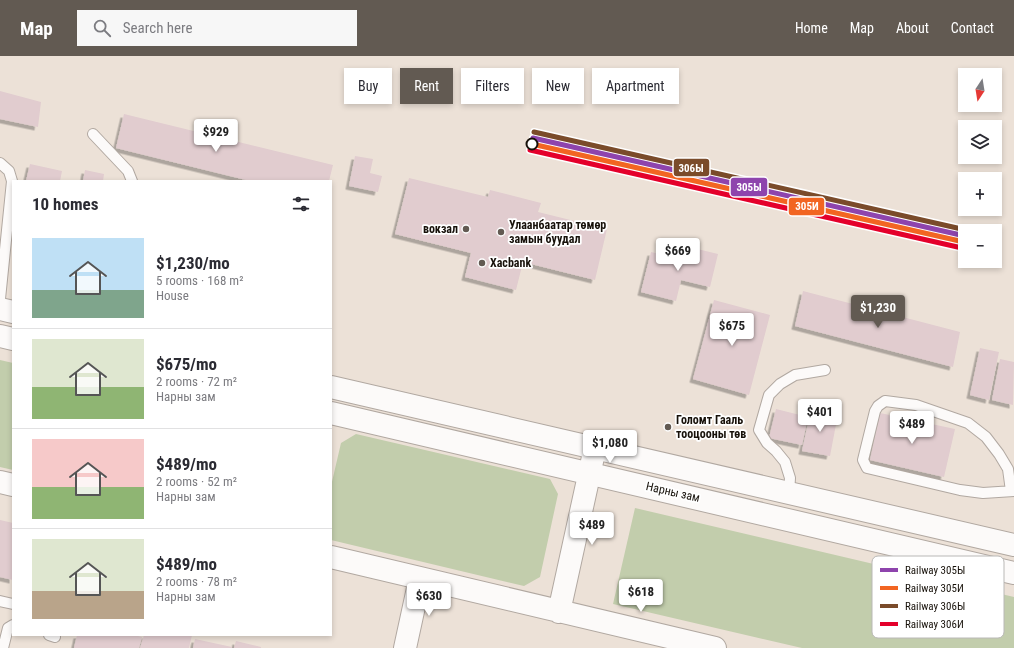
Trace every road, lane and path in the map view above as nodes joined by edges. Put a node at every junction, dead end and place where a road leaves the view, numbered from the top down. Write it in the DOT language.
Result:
graph roads {
  1 [pos="94,134"];
  2 [pos="0,163"];
  3 [pos="132,180"];
  4 [pos="1,278"];
  5 [pos="0,299"];
  6 [pos="0,309"];
  7 [pos="12,312"];
  8 [pos="0,336"];
  9 [pos="12,339"];
  10 [pos="825,370"];
  11 [pos="332,386"];
  12 [pos="332,413"];
  13 [pos="595,448"];
  14 [pos="591,473"];
  15 [pos="0,482"];
  16 [pos="12,485"];
  17 [pos="1012,491"];
  18 [pos="789,493"];
  19 [pos="1014,545"];
  20 [pos="942,556"];
  21 [pos="332,558"];
  22 [pos="1004,571"];
  23 [pos="1014,573"];
  24 [pos="420,579"];
  25 [pos="0,601"];
  26 [pos="12,604"];
  27 [pos="560,612"];
  28 [pos="12,626"];
  29 [pos="3,648"];
  30 [pos="405,648"];
  31 [pos="715,648"];
  1 -- 3 [label="lane"];
  2 -- 4 [label="lane"];
  4 -- 5 [label="lane"];
  6 -- 7 [label="main road"];
  8 -- 9 [label="main road"];
  10 -- 18 [label="lane"];
  11 -- 13 [label="main road, Нарны зам"];
  12 -- 14 [label="main road, Нарны зам"];
  13 -- 14 [label="main road"];
  13 -- 18 [label="main road, Нарны зам"];
  14 -- 20 [label="main road, Нарны зам"];
  14 -- 27 [label="main road"];
  15 -- 16 [label="main road"];
  17 -- 17 [label="lane"];
  18 -- 19 [label="main road, Нарны зам"];
  21 -- 24 [label="main road"];
  22 -- 23 [label="main road, Нарны зам"];
  24 -- 27 [label="main road"];
  24 -- 30 [label="main road"];
  25 -- 26 [label="lane"];
  27 -- 31 [label="main road"];
  28 -- 29 [label="lane"];
}
